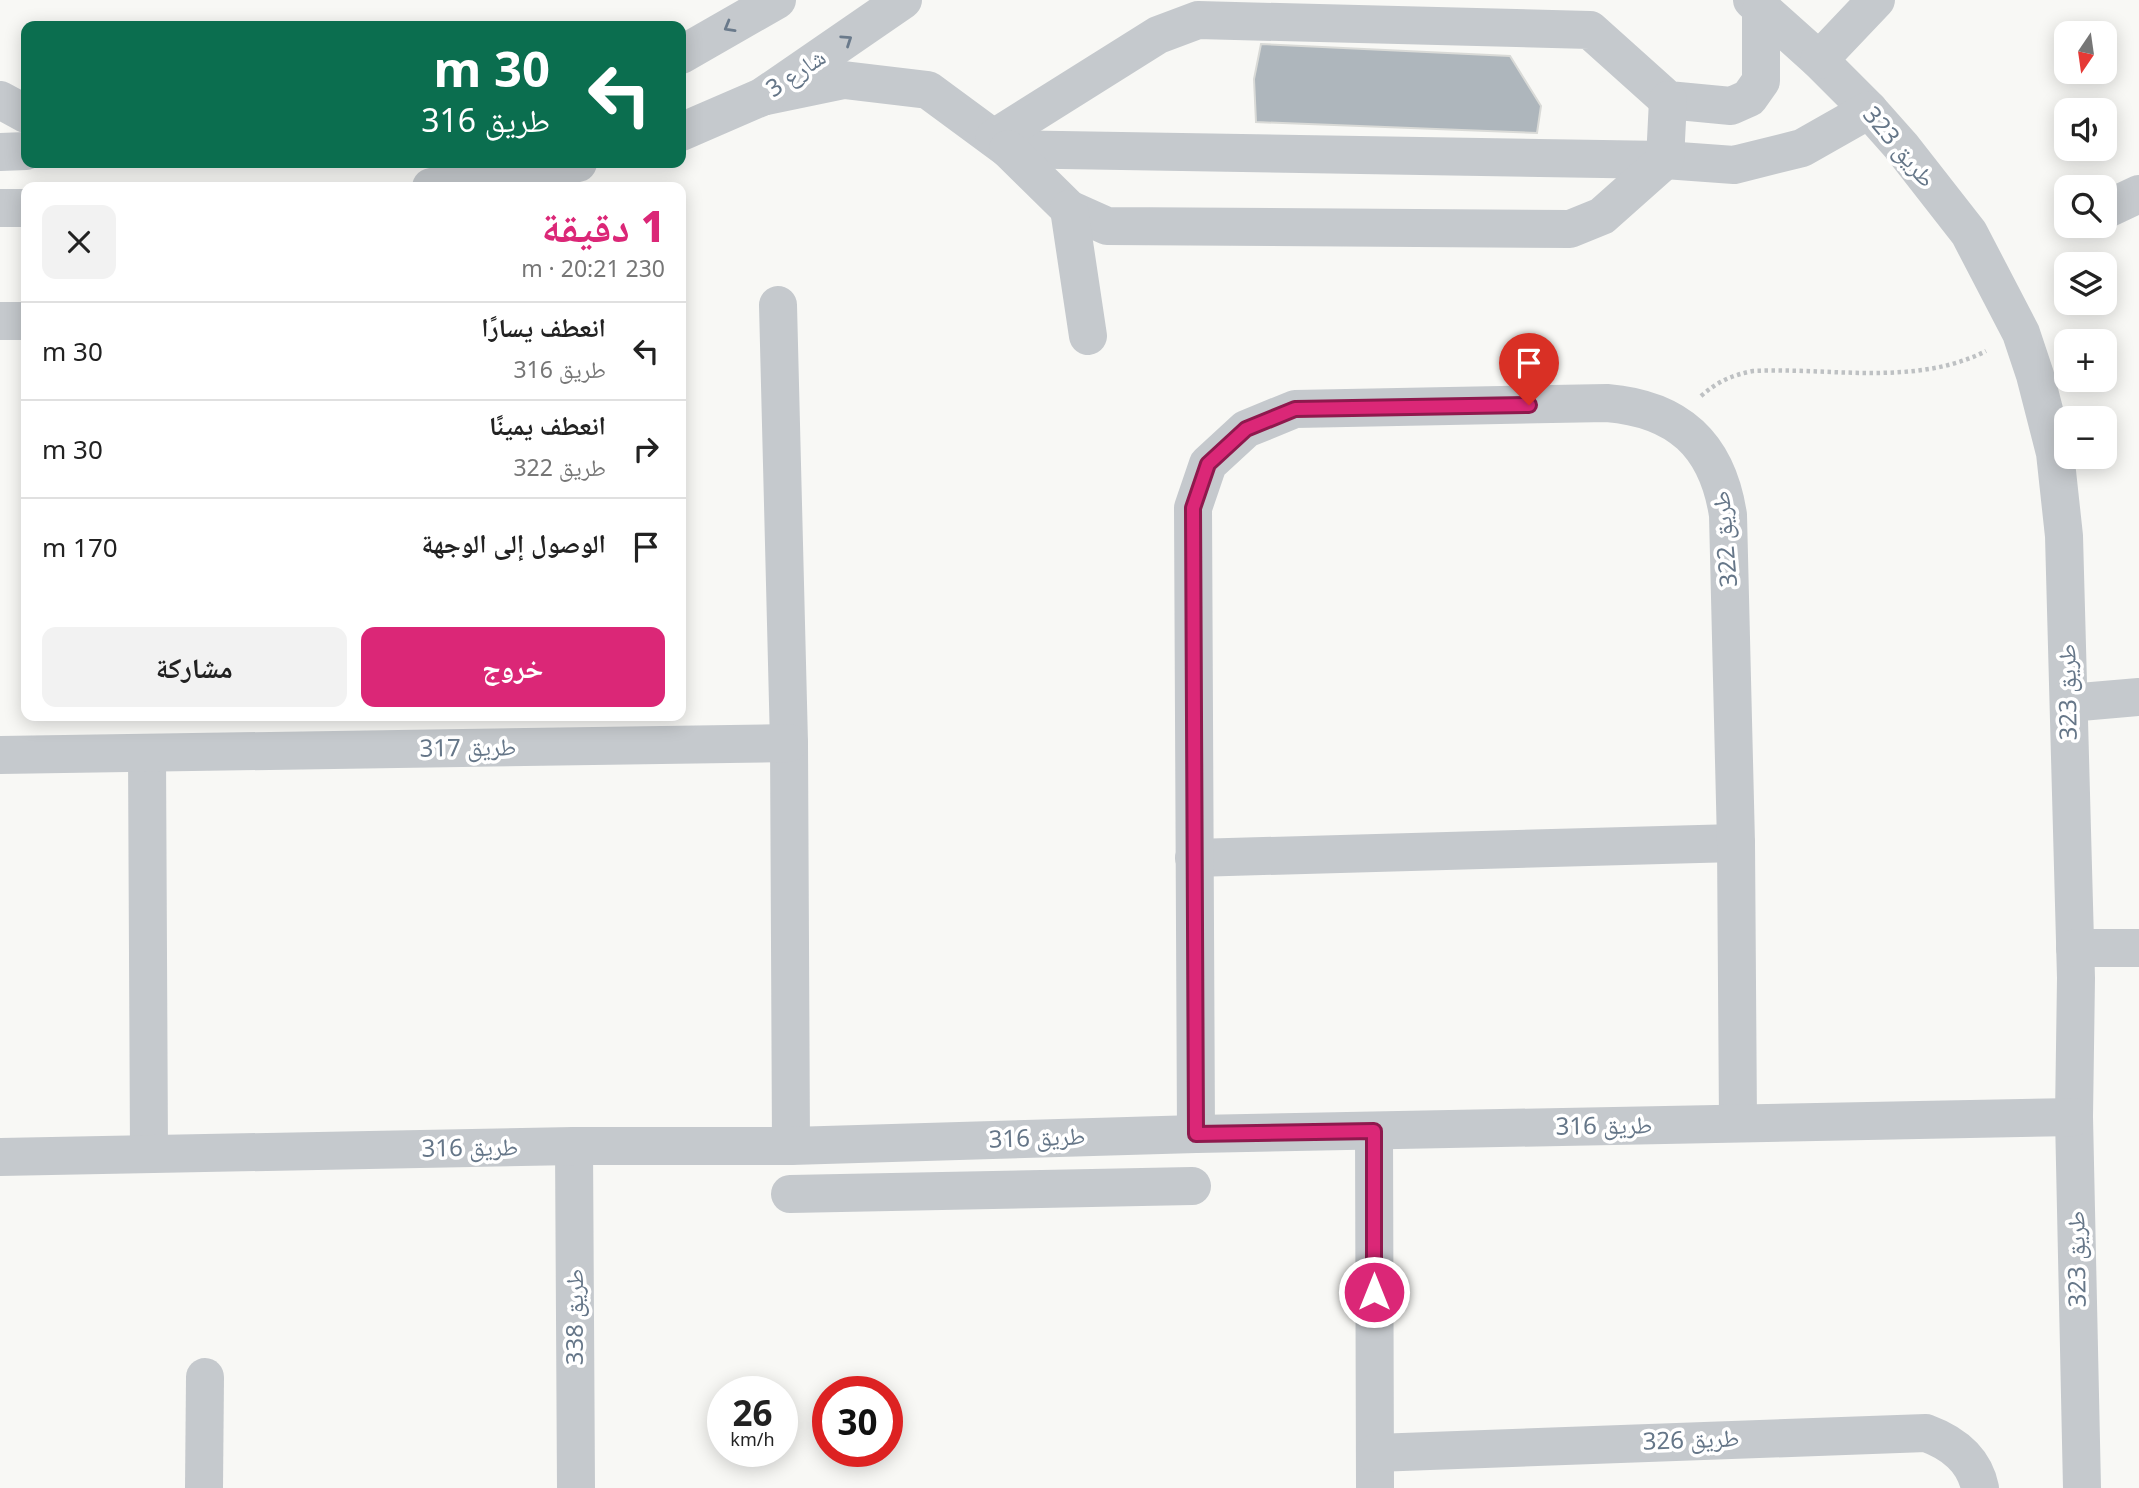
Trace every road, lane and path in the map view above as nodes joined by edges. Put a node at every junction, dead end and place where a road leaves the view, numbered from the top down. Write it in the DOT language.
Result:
graph roads {
  1 [pos="777,0"];
  2 [pos="903,0"];
  3 [pos="1875,0"];
  4 [pos="1757,5"];
  5 [pos="686,52"];
  6 [pos="1819,60"];
  7 [pos="762,97"];
  8 [pos="0,100"];
  9 [pos="1668,100"];
  10 [pos="1869,110"];
  11 [pos="21,111"];
  12 [pos="686,130"];
  13 [pos="1001,143"];
  14 [pos="21,151"];
  15 [pos="0,152"];
  16 [pos="1665,160"];
  17 [pos="562,168"];
  18 [pos="467,182"];
  19 [pos="2139,194"];
  20 [pos="2117,204"];
  21 [pos="0,208"];
  22 [pos="21,208"];
  23 [pos="1069,209"];
  24 [pos="778,305"];
  25 [pos="0,321"];
  26 [pos="21,321"];
  27 [pos="2021,333"];
  28 [pos="1088,336"];
  29 [pos="1680,425"];
  30 [pos="2139,697"];
  31 [pos="2069,703"];
  32 [pos="789,743"];
  33 [pos="147,754"];
  34 [pos="0,755"];
  35 [pos="1736,843"];
  36 [pos="1194,858"];
  37 [pos="2139,947"];
  38 [pos="2075,948"];
  39 [pos="2074,1117"];
  40 [pos="1738,1124"];
  41 [pos="1374,1131"];
  42 [pos="1196,1134"];
  43 [pos="574,1146"];
  44 [pos="791,1146"];
  45 [pos="149,1154"];
  46 [pos="0,1157"];
  47 [pos="1192,1186"];
  48 [pos="790,1194"];
  49 [pos="205,1377"];
  50 [pos="1375,1470"];
  51 [pos="204,1488"];
  52 [pos="576,1488"];
  53 [pos="1980,1488"];
  54 [pos="2082,1488"];
  1 -- 5 [label="street, one-way"];
  7 -- 2 [label="street, شارع 3, one-way"];
  3 -- 6 [label="street"];
  4 -- 6 [label="street, طريق 323"];
  4 -- 9 [label="street"];
  6 -- 10 [label="street, طريق 323"];
  7 -- 12 [label="street, شارع 3"];
  7 -- 13 [label="street"];
  8 -- 11 [label="street"];
  9 -- 13 [label="street"];
  9 -- 16 [label="street"];
  10 -- 16 [label="street"];
  10 -- 27 [label="street, طريق 323"];
  13 -- 16 [label="street"];
  13 -- 23 [label="street"];
  14 -- 15 [label="street"];
  16 -- 23 [label="street"];
  17 -- 18 [label="street"];
  19 -- 20 [label="street"];
  21 -- 22 [label="street"];
  23 -- 28 [label="street"];
  24 -- 32 [label="street"];
  25 -- 26 [label="street"];
  27 -- 29 [label="path"];
  27 -- 31 [label="street, طريق 323"];
  29 -- 35 [label="street, طريق 322"];
  29 -- 36 [label="street, طريق 322"];
  30 -- 31 [label="street"];
  31 -- 38 [label="street, طريق 323"];
  32 -- 33 [label="street, طريق 317"];
  32 -- 44 [label="street"];
  33 -- 34 [label="street, طريق 317"];
  33 -- 45 [label="street"];
  35 -- 36 [label="street"];
  35 -- 40 [label="street, طريق 322"];
  36 -- 42 [label="street, طريق 322"];
  37 -- 38 [label="street"];
  38 -- 39 [label="street, طريق 323"];
  39 -- 40 [label="street, طريق 316"];
  39 -- 54 [label="street, طريق 323"];
  40 -- 41 [label="street, طريق 316"];
  41 -- 42 [label="street, طريق 316"];
  41 -- 50 [label="street, طريق 326"];
  42 -- 44 [label="street, طريق 316"];
  43 -- 44 [label="street, طريق 316"];
  43 -- 45 [label="street, طريق 316"];
  43 -- 52 [label="street, طريق 338"];
  45 -- 46 [label="street, طريق 316"];
  47 -- 48 [label="street"];
  49 -- 51 [label="street"];
  50 -- 53 [label="street, طريق 326"];
}
